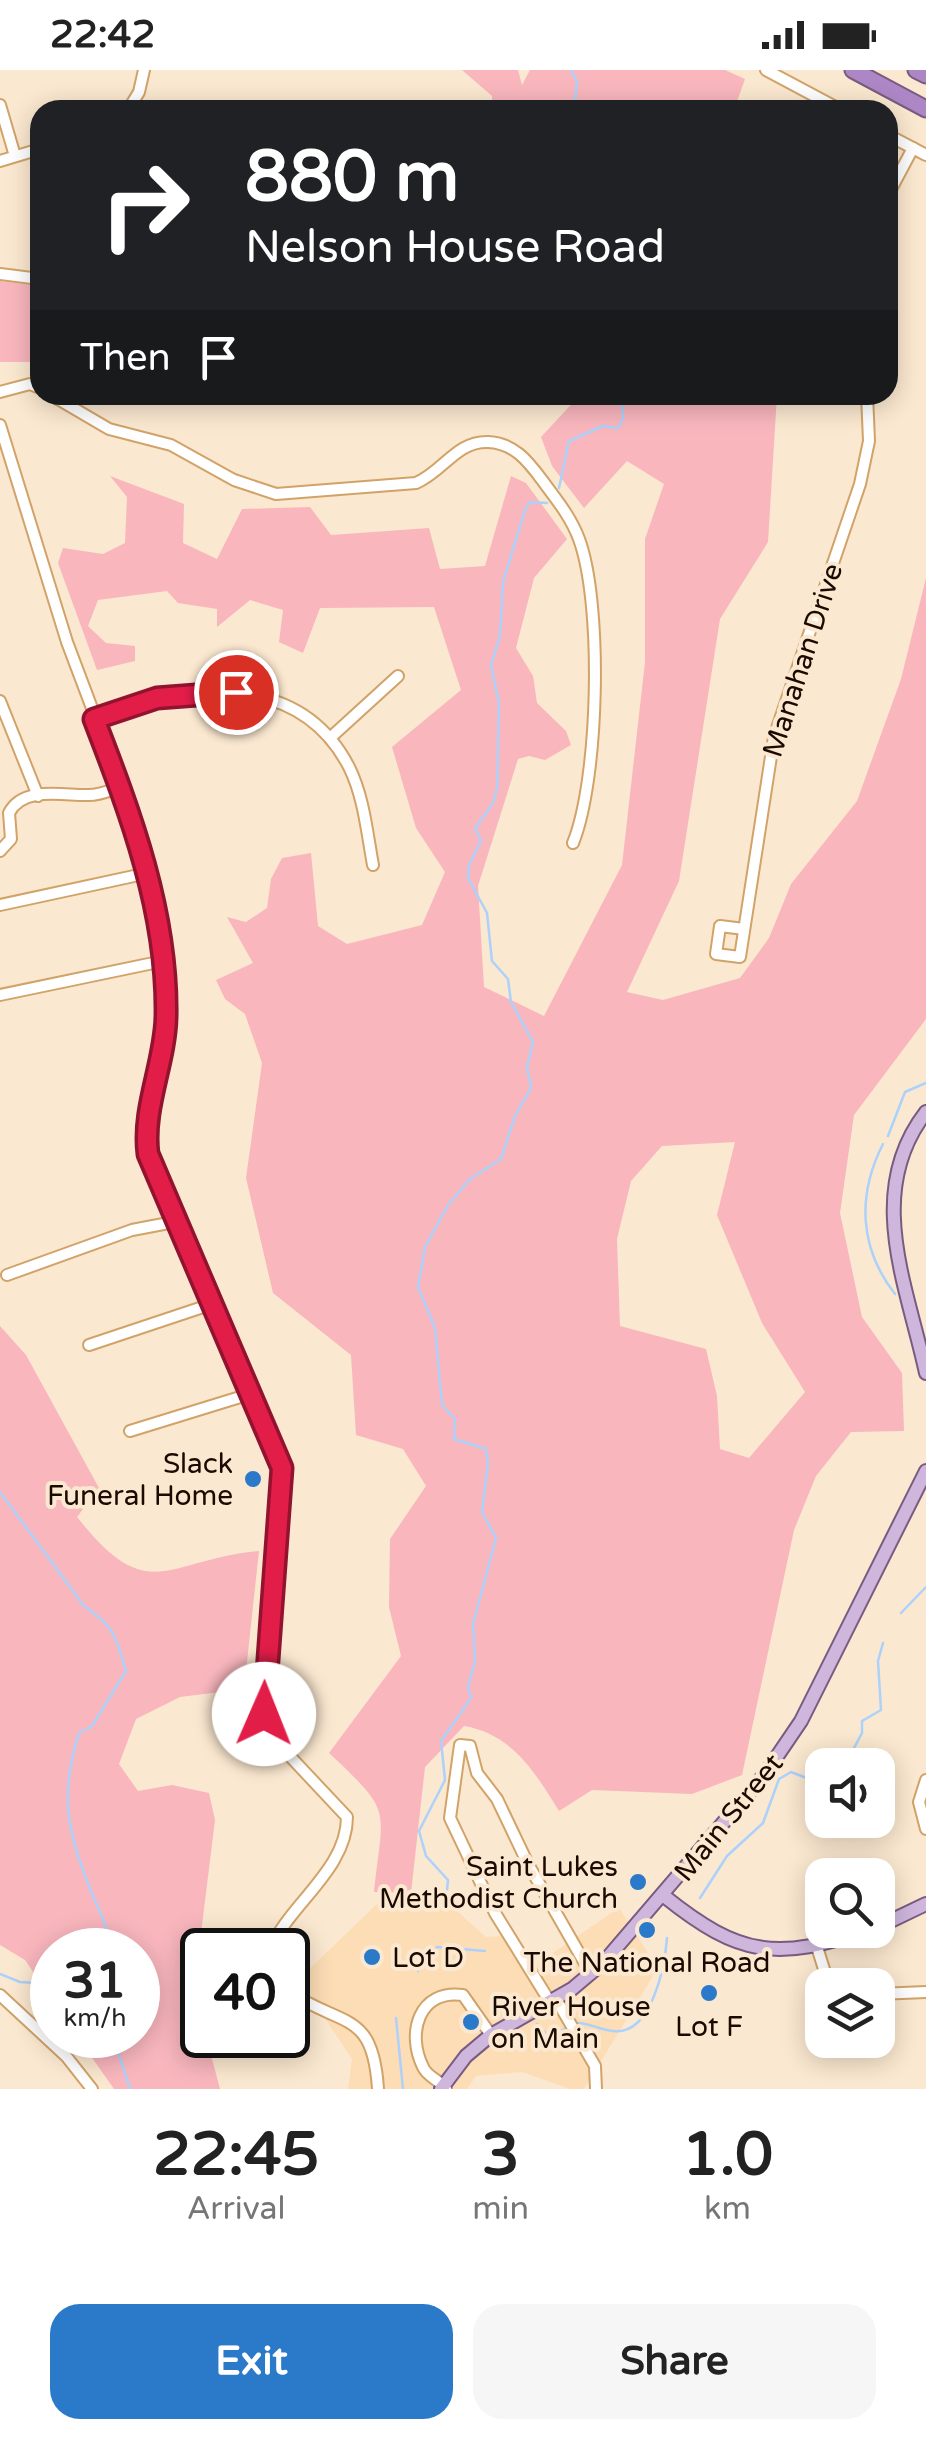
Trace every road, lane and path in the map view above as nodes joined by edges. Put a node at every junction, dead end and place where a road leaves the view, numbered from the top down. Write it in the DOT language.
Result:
graph roads {
  1 [pos="144,70"];
  2 [pos="766,70"];
  3 [pos="853,70"];
  4 [pos="916,70"];
  5 [pos="926,76"];
  6 [pos="137,100"];
  7 [pos="822,100"];
  8 [pos="0,105"];
  9 [pos="926,109"];
  10 [pos="898,140"];
  11 [pos="912,148"];
  12 [pos="30,152"];
  13 [pos="926,155"];
  14 [pos="15,156"];
  15 [pos="0,161"];
  16 [pos="898,175"];
  17 [pos="0,274"];
  18 [pos="30,277"];
  19 [pos="30,384"];
  20 [pos="0,392"];
  21 [pos="68,405"];
  22 [pos="868,405"];
  23 [pos="0,425"];
  24 [pos="398,676"];
  25 [pos="0,701"];
  26 [pos="94,719"];
  27 [pos="330,738"];
  28 [pos="121,787"];
  29 [pos="38,796"];
  30 [pos="573,843"];
  31 [pos="0,851"];
  32 [pos="373,865"];
  33 [pos="148,873"];
  34 [pos="0,905"];
  35 [pos="744,929"];
  36 [pos="162,961"];
  37 [pos="0,995"];
  38 [pos="926,1112"];
  39 [pos="174,1222"];
  40 [pos="7,1275"];
  41 [pos="209,1305"];
  42 [pos="922,1340"];
  43 [pos="89,1345"];
  44 [pos="926,1373"];
  45 [pos="250,1394"];
  46 [pos="130,1431"];
  47 [pos="926,1471"];
  48 [pos="926,1780"];
  49 [pos="926,1829"];
  50 [pos="664,1896"];
  51 [pos="926,1904"];
  52 [pos="895,1919"];
  53 [pos="286,1928"];
  54 [pos="817,1948"];
  55 [pos="823,1968"];
  56 [pos="592,1974"];
  57 [pos="926,1992"];
  58 [pos="895,1993"];
  59 [pos="0,1995"];
  60 [pos="553,2001"];
  61 [pos="310,2004"];
  62 [pos="491,2036"];
  63 [pos="444,2087"];
  64 [pos="92,2089"];
  65 [pos="378,2089"];
  66 [pos="596,2089"];
  1 -- 6 [label="street"];
  2 -- 7 [label="street"];
  3 -- 9 [label="highway"];
  4 -- 5 [label="highway"];
  8 -- 14 [label="street"];
  10 -- 11 [label="street"];
  11 -- 13 [label="street"];
  11 -- 16 [label="street"];
  12 -- 14 [label="street"];
  14 -- 15 [label="street"];
  17 -- 18 [label="street"];
  19 -- 20 [label="street"];
  21 -- 30 [label="street"];
  22 -- 35 [label="street, Manahan Drive"];
  23 -- 26 [label="street"];
  24 -- 27 [label="street"];
  25 -- 29 [label="street"];
  26 -- 27 [label="street"];
  26 -- 28 [label="street"];
  27 -- 32 [label="street"];
  28 -- 29 [label="street"];
  28 -- 33 [label="street"];
  29 -- 31 [label="street"];
  33 -- 34 [label="street"];
  33 -- 36 [label="street"];
  36 -- 37 [label="street"];
  36 -- 39 [label="street"];
  38 -- 42 [label="main road"];
  39 -- 40 [label="street"];
  39 -- 41 [label="street"];
  41 -- 43 [label="street"];
  41 -- 45 [label="street"];
  42 -- 44 [label="main road"];
  45 -- 46 [label="street"];
  45 -- 53 [label="street"];
  47 -- 50 [label="main road, Main Street"];
  48 -- 49 [label="street"];
  50 -- 54 [label="main road"];
  50 -- 56 [label="main road, Main Street"];
  51 -- 52 [label="main road"];
  54 -- 55 [label="street"];
  56 -- 60 [label="main road, Main Street"];
  56 -- 60 [label="street"];
  57 -- 58 [label="street"];
  59 -- 64 [label="street"];
  60 -- 62 [label="main road, Main Street"];
  60 -- 66 [label="street"];
  61 -- 65 [label="street"];
  62 -- 63 [label="main road, Main Street"];
  62 -- 63 [label="street"];
}
